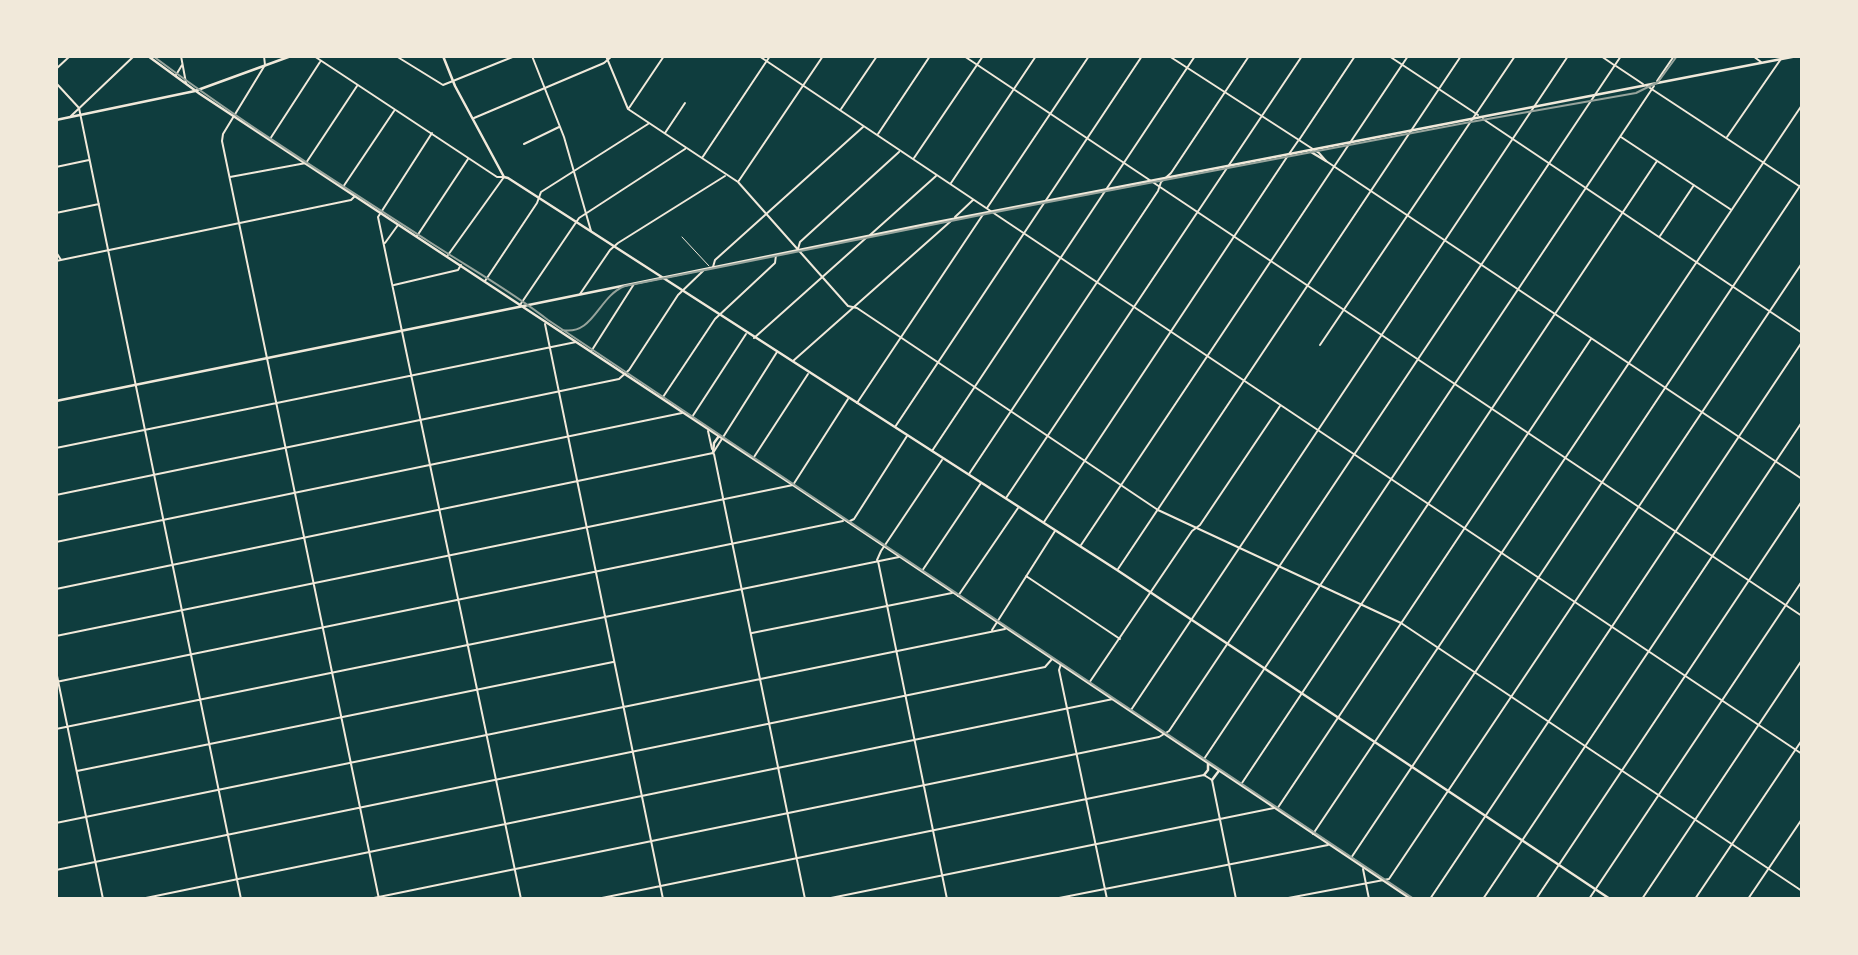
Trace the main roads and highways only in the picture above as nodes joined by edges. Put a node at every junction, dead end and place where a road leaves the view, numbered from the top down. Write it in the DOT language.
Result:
graph roads {
  1 [pos="148,56"];
  2 [pos="291,56"];
  3 [pos="443,56"];
  4 [pos="1797,56"];
  5 [pos="1782,58"];
  6 [pos="195,91"];
  7 [pos="56,120"];
  8 [pos="1309,151"];
  9 [pos="1326,161"];
  10 [pos="661,278"];
  11 [pos="520,305"];
  12 [pos="56,401"];
  13 [pos="721,437"];
  14 [pos="713,453"];
  15 [pos="1208,763"];
  16 [pos="1220,771"];
  17 [pos="1204,775"];
  18 [pos="1212,780"];
  19 [pos="1411,899"];
  20 [pos="1610,899"];
  1 -- 6 [label="main road"];
  2 -- 6 [label="main road"];
  3 -- 10 [label="main road"];
  4 -- 5 [label="main road"];
  5 -- 8 [label="main road"];
  6 -- 7 [label="main road"];
  6 -- 11 [label="main road"];
  8 -- 9 [label="main road"];
  8 -- 10 [label="main road"];
  10 -- 11 [label="main road"];
  10 -- 20 [label="main road"];
  11 -- 12 [label="main road"];
  11 -- 13 [label="main road"];
  13 -- 14 [label="main road"];
  13 -- 15 [label="main road"];
  15 -- 16 [label="main road"];
  15 -- 17 [label="main road"];
  16 -- 18 [label="main road"];
  16 -- 19 [label="main road"];
}
